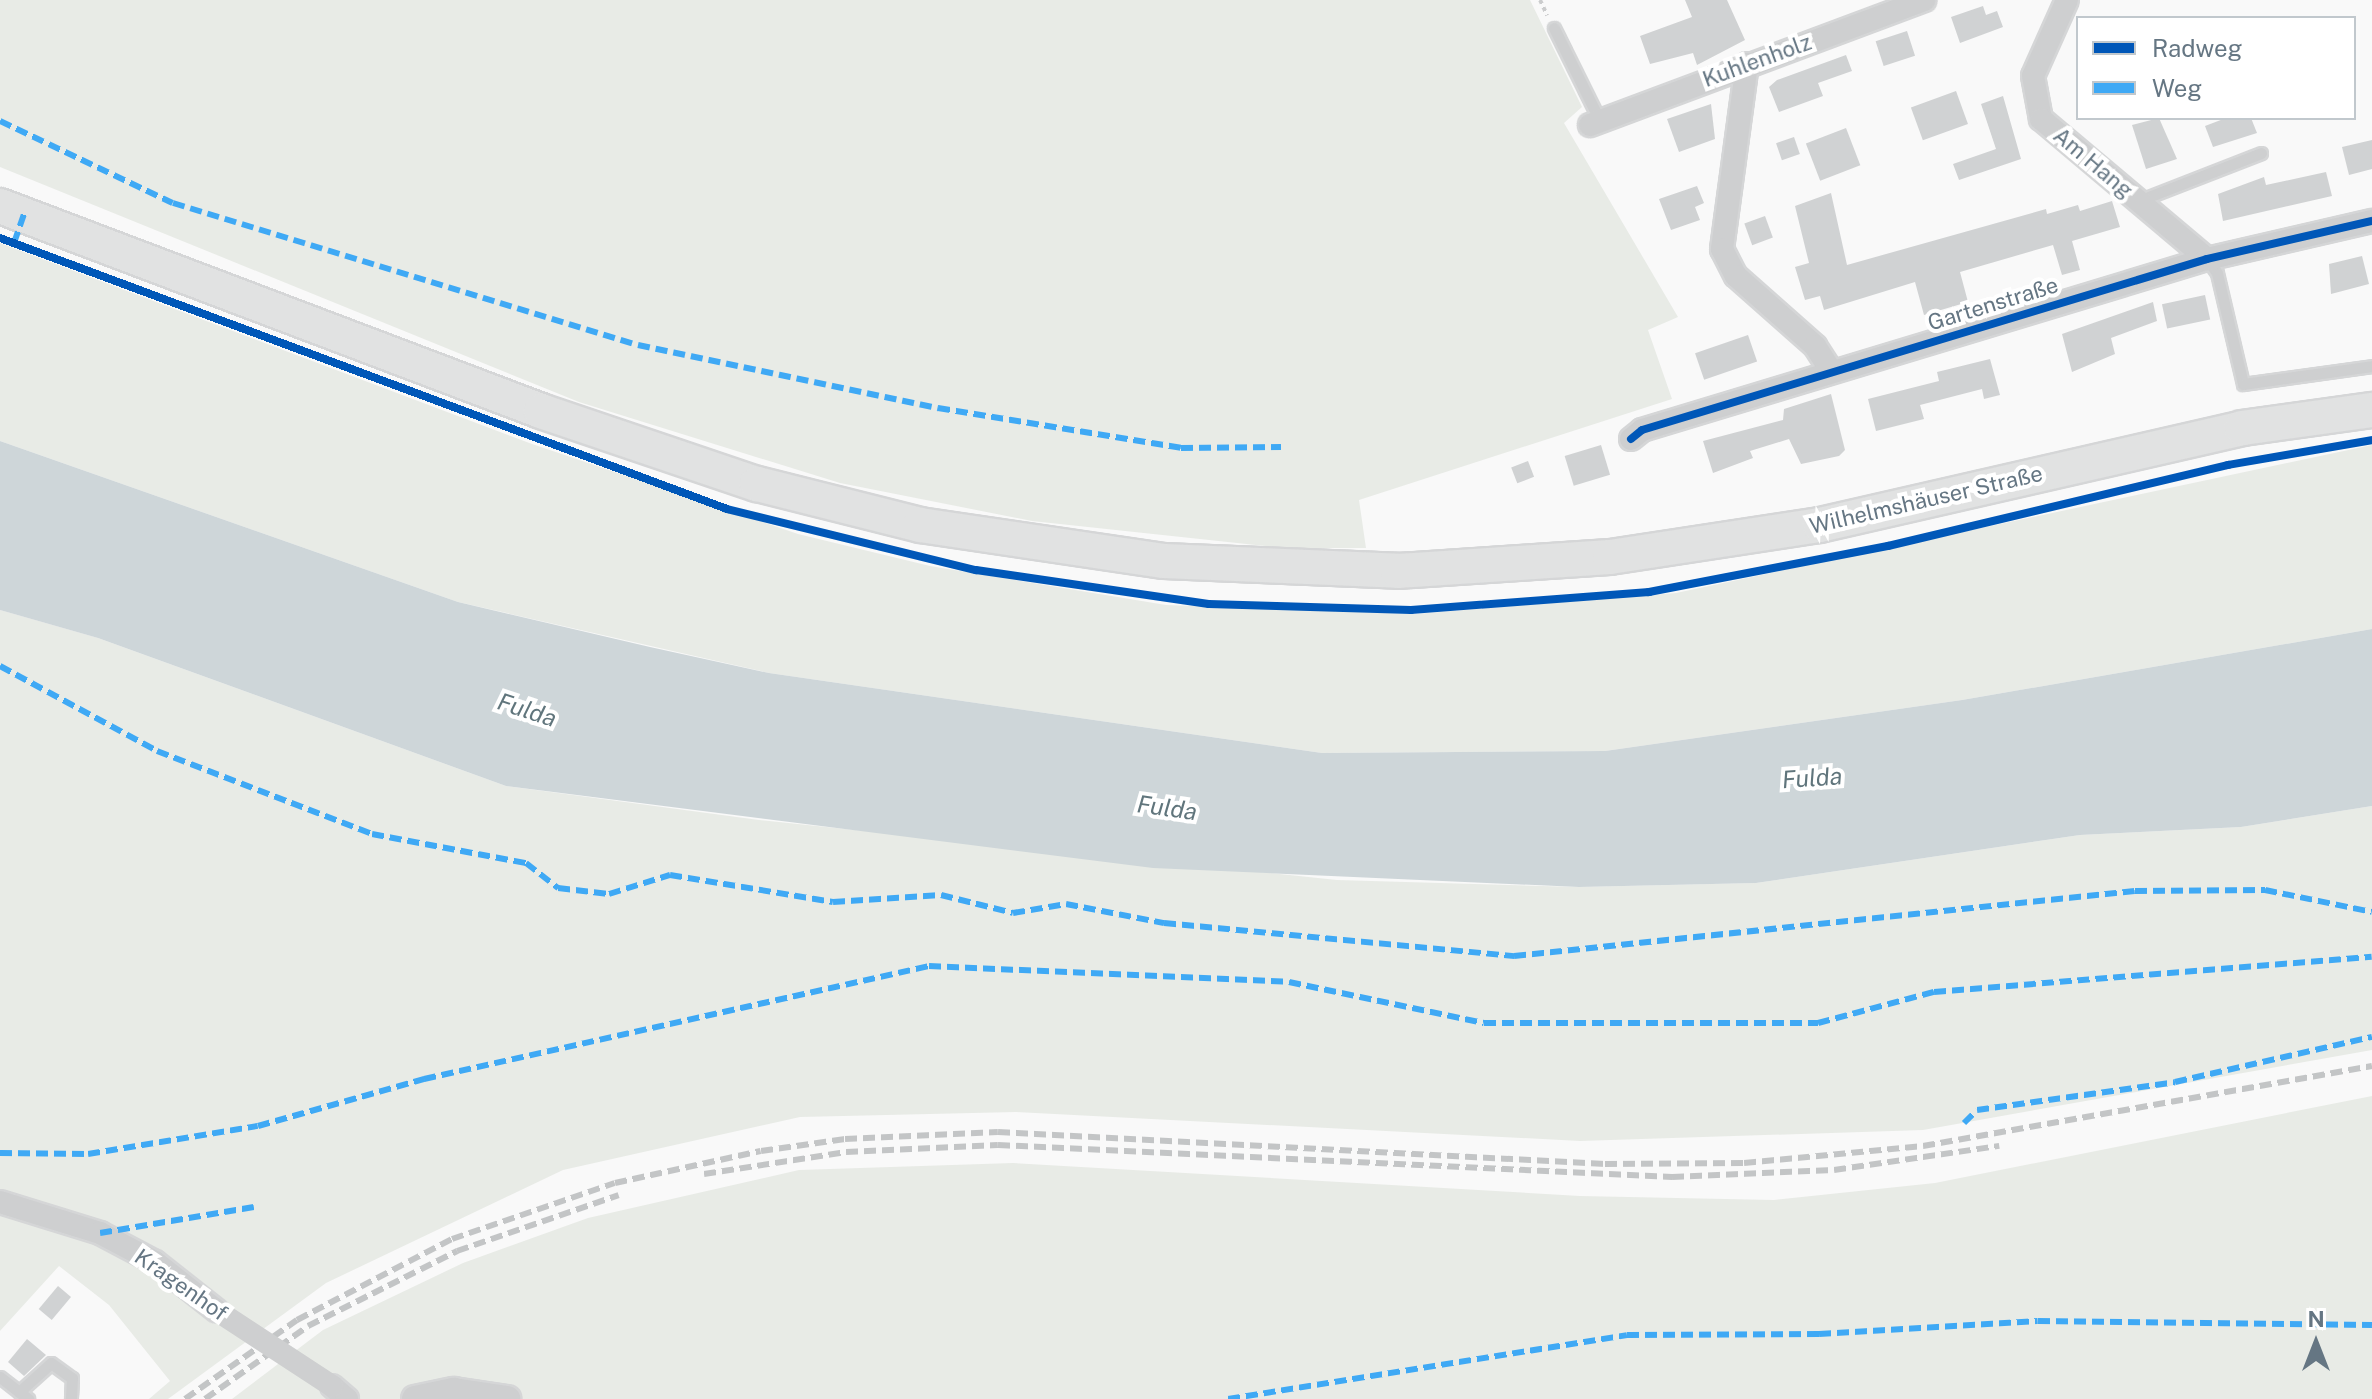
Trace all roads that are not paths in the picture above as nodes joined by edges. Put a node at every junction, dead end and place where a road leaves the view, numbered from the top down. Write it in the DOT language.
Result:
graph roads {
  1 [pos="1924,0"];
  2 [pos="2067,0"];
  3 [pos="1554,28"];
  4 [pos="1747,64"];
  5 [pos="1595,123"];
  6 [pos="2261,153"];
  7 [pos="2138,201"];
  8 [pos="0,206"];
  9 [pos="2372,221"];
  10 [pos="2207,259"];
  11 [pos="2372,366"];
  12 [pos="1831,371"];
  13 [pos="2372,410"];
  14 [pos="1631,439"];
  15 [pos="0,1202"];
  16 [pos="0,1377"];
  17 [pos="339,1392"];
  18 [pos="24,1396"];
  19 [pos="71,1399"];
  20 [pos="415,1399"];
  21 [pos="507,1399"];
  1 -- 4 [label="street, Kuhlenholz"];
  2 -- 7 [label="street, Am Hang"];
  3 -- 5 [label="lane"];
  4 -- 5 [label="street, Kuhlenholz"];
  4 -- 12 [label="street"];
  6 -- 7 [label="lane"];
  7 -- 10 [label="street, Am Hang"];
  8 -- 13 [label="main road, Wilhelmshäuser Straße"];
  9 -- 10 [label="street, Gartenstraße"];
  10 -- 11 [label="lane"];
  10 -- 12 [label="street, Gartenstraße"];
  12 -- 14 [label="street, Gartenstraße"];
  15 -- 17 [label="street, Kragenhof, bridge"];
  16 -- 18 [label="lane"];
  18 -- 19 [label="lane"];
  20 -- 21 [label="street"];
}
